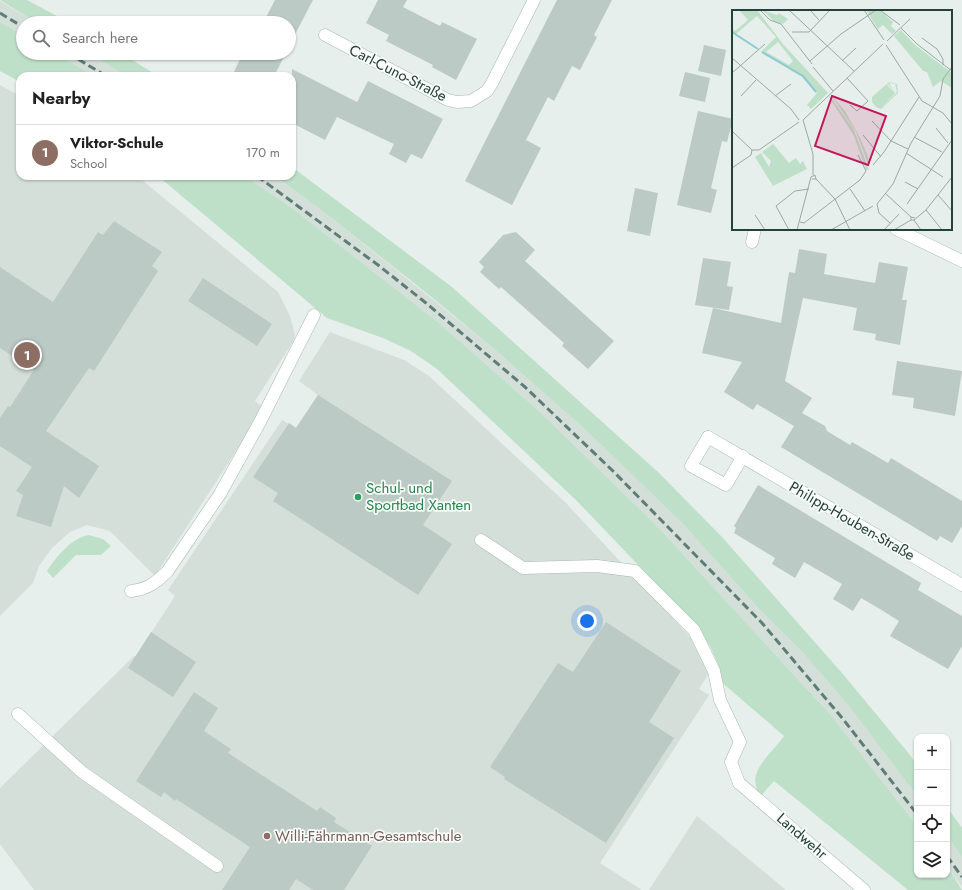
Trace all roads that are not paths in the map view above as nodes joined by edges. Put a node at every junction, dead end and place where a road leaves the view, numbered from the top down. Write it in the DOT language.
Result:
graph roads {
  1 [pos="534,0"];
  2 [pos="325,35"];
  3 [pos="755,230"];
  4 [pos="898,230"];
  5 [pos="752,242"];
  6 [pos="962,261"];
  7 [pos="314,315"];
  8 [pos="743,456"];
  9 [pos="481,540"];
  10 [pos="962,585"];
  11 [pos="131,592"];
  12 [pos="18,714"];
  13 [pos="217,866"];
  14 [pos="864,890"];
  1 -- 2 [label="street, Carl-Cuno-Straße"];
  3 -- 5 [label="street"];
  4 -- 6 [label="street"];
  7 -- 11 [label="street"];
  8 -- 8 [label="street, Philipp-Houben-Straße"];
  8 -- 10 [label="street, Philipp-Houben-Straße"];
  9 -- 14 [label="street, Landwehr"];
  12 -- 13 [label="street"];
}
